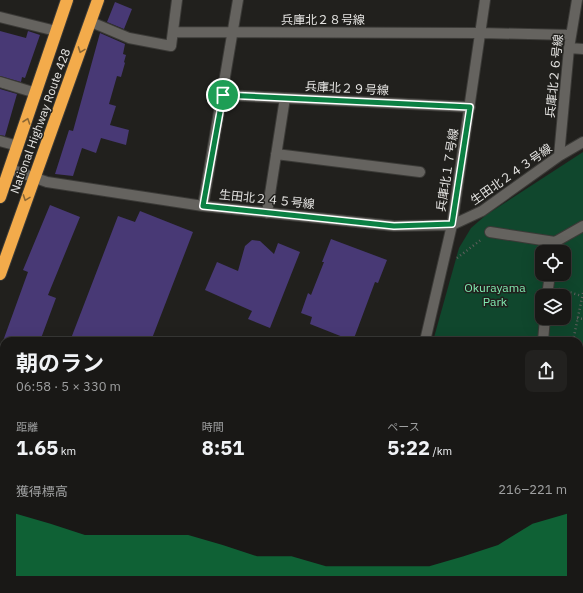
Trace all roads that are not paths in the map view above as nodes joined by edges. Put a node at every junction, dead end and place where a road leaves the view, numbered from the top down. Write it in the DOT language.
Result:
graph roads {
  1 [pos="67,0"];
  2 [pos="98,0"];
  3 [pos="177,0"];
  4 [pos="238,0"];
  5 [pos="485,0"];
  6 [pos="576,0"];
  7 [pos="0,17"];
  8 [pos="91,22"];
  9 [pos="56,31"];
  10 [pos="233,31"];
  11 [pos="173,32"];
  12 [pos="481,33"];
  13 [pos="571,35"];
  14 [pos="569,48"];
  15 [pos="583,49"];
  16 [pos="0,82"];
  17 [pos="36,93"];
  18 [pos="223,95"];
  19 [pos="285,98"];
  20 [pos="470,107"];
  21 [pos="0,141"];
  22 [pos="583,142"];
  23 [pos="18,146"];
  24 [pos="276,154"];
  25 [pos="559,156"];
  26 [pos="10,169"];
  27 [pos="420,172"];
  28 [pos="34,178"];
  29 [pos="0,197"];
  30 [pos="203,206"];
  31 [pos="267,213"];
  32 [pos="452,224"];
  33 [pos="583,226"];
  34 [pos="490,232"];
  35 [pos="555,242"];
  36 [pos="554,245"];
  37 [pos="0,274"];
  38 [pos="544,325"];
  39 [pos="425,337"];
  40 [pos="543,337"];
  1 -- 9 [label="highway, National Highway Route 428"];
  2 -- 8 [label="highway, National Highway Route 428"];
  3 -- 11 [label="street"];
  4 -- 10 [label="street"];
  5 -- 12 [label="street, 兵庫北１７号線"];
  6 -- 13 [label="street, 兵庫北２６号線"];
  7 -- 9 [label="street"];
  8 -- 11 [label="street"];
  8 -- 28 [label="highway, National Highway Route 428, one-way"];
  9 -- 17 [label="highway, National Highway Route 428"];
  10 -- 11 [label="street, 兵庫北２８号線"];
  10 -- 12 [label="street, 兵庫北２８号線"];
  10 -- 18 [label="street"];
  12 -- 13 [label="street, 兵庫北２８号線"];
  12 -- 20 [label="street, 兵庫北１７号線"];
  13 -- 14 [label="street, 兵庫北２６号線"];
  14 -- 15 [label="street"];
  14 -- 25 [label="street, 兵庫北２６号線"];
  16 -- 17 [label="street"];
  23 -- 17 [label="highway, National Highway Route 428, one-way"];
  18 -- 19 [label="street, 兵庫北２９号線"];
  18 -- 30 [label="street"];
  19 -- 20 [label="street, 兵庫北２９号線"];
  19 -- 24 [label="street"];
  20 -- 32 [label="street, 兵庫北１７号線"];
  21 -- 23 [label="street"];
  22 -- 25 [label="street, 生田北２４３号線"];
  23 -- 26 [label="highway, National Highway Route 428"];
  24 -- 27 [label="street"];
  24 -- 31 [label="street"];
  25 -- 32 [label="street, 生田北２４３号線"];
  26 -- 28 [label="street, 生田北２４５号線"];
  26 -- 29 [label="highway, National Highway Route 428"];
  28 -- 30 [label="street, 生田北２４５号線"];
  28 -- 37 [label="highway, National Highway Route 428, one-way"];
  30 -- 31 [label="street, 生田北２４５号線"];
  31 -- 32 [label="street, 生田北２４５号線"];
  32 -- 39 [label="street, 兵庫北１７号線"];
  33 -- 35 [label="street"];
  34 -- 35 [label="street"];
  35 -- 36 [label="street"];
  38 -- 40 [label="street"];
}
